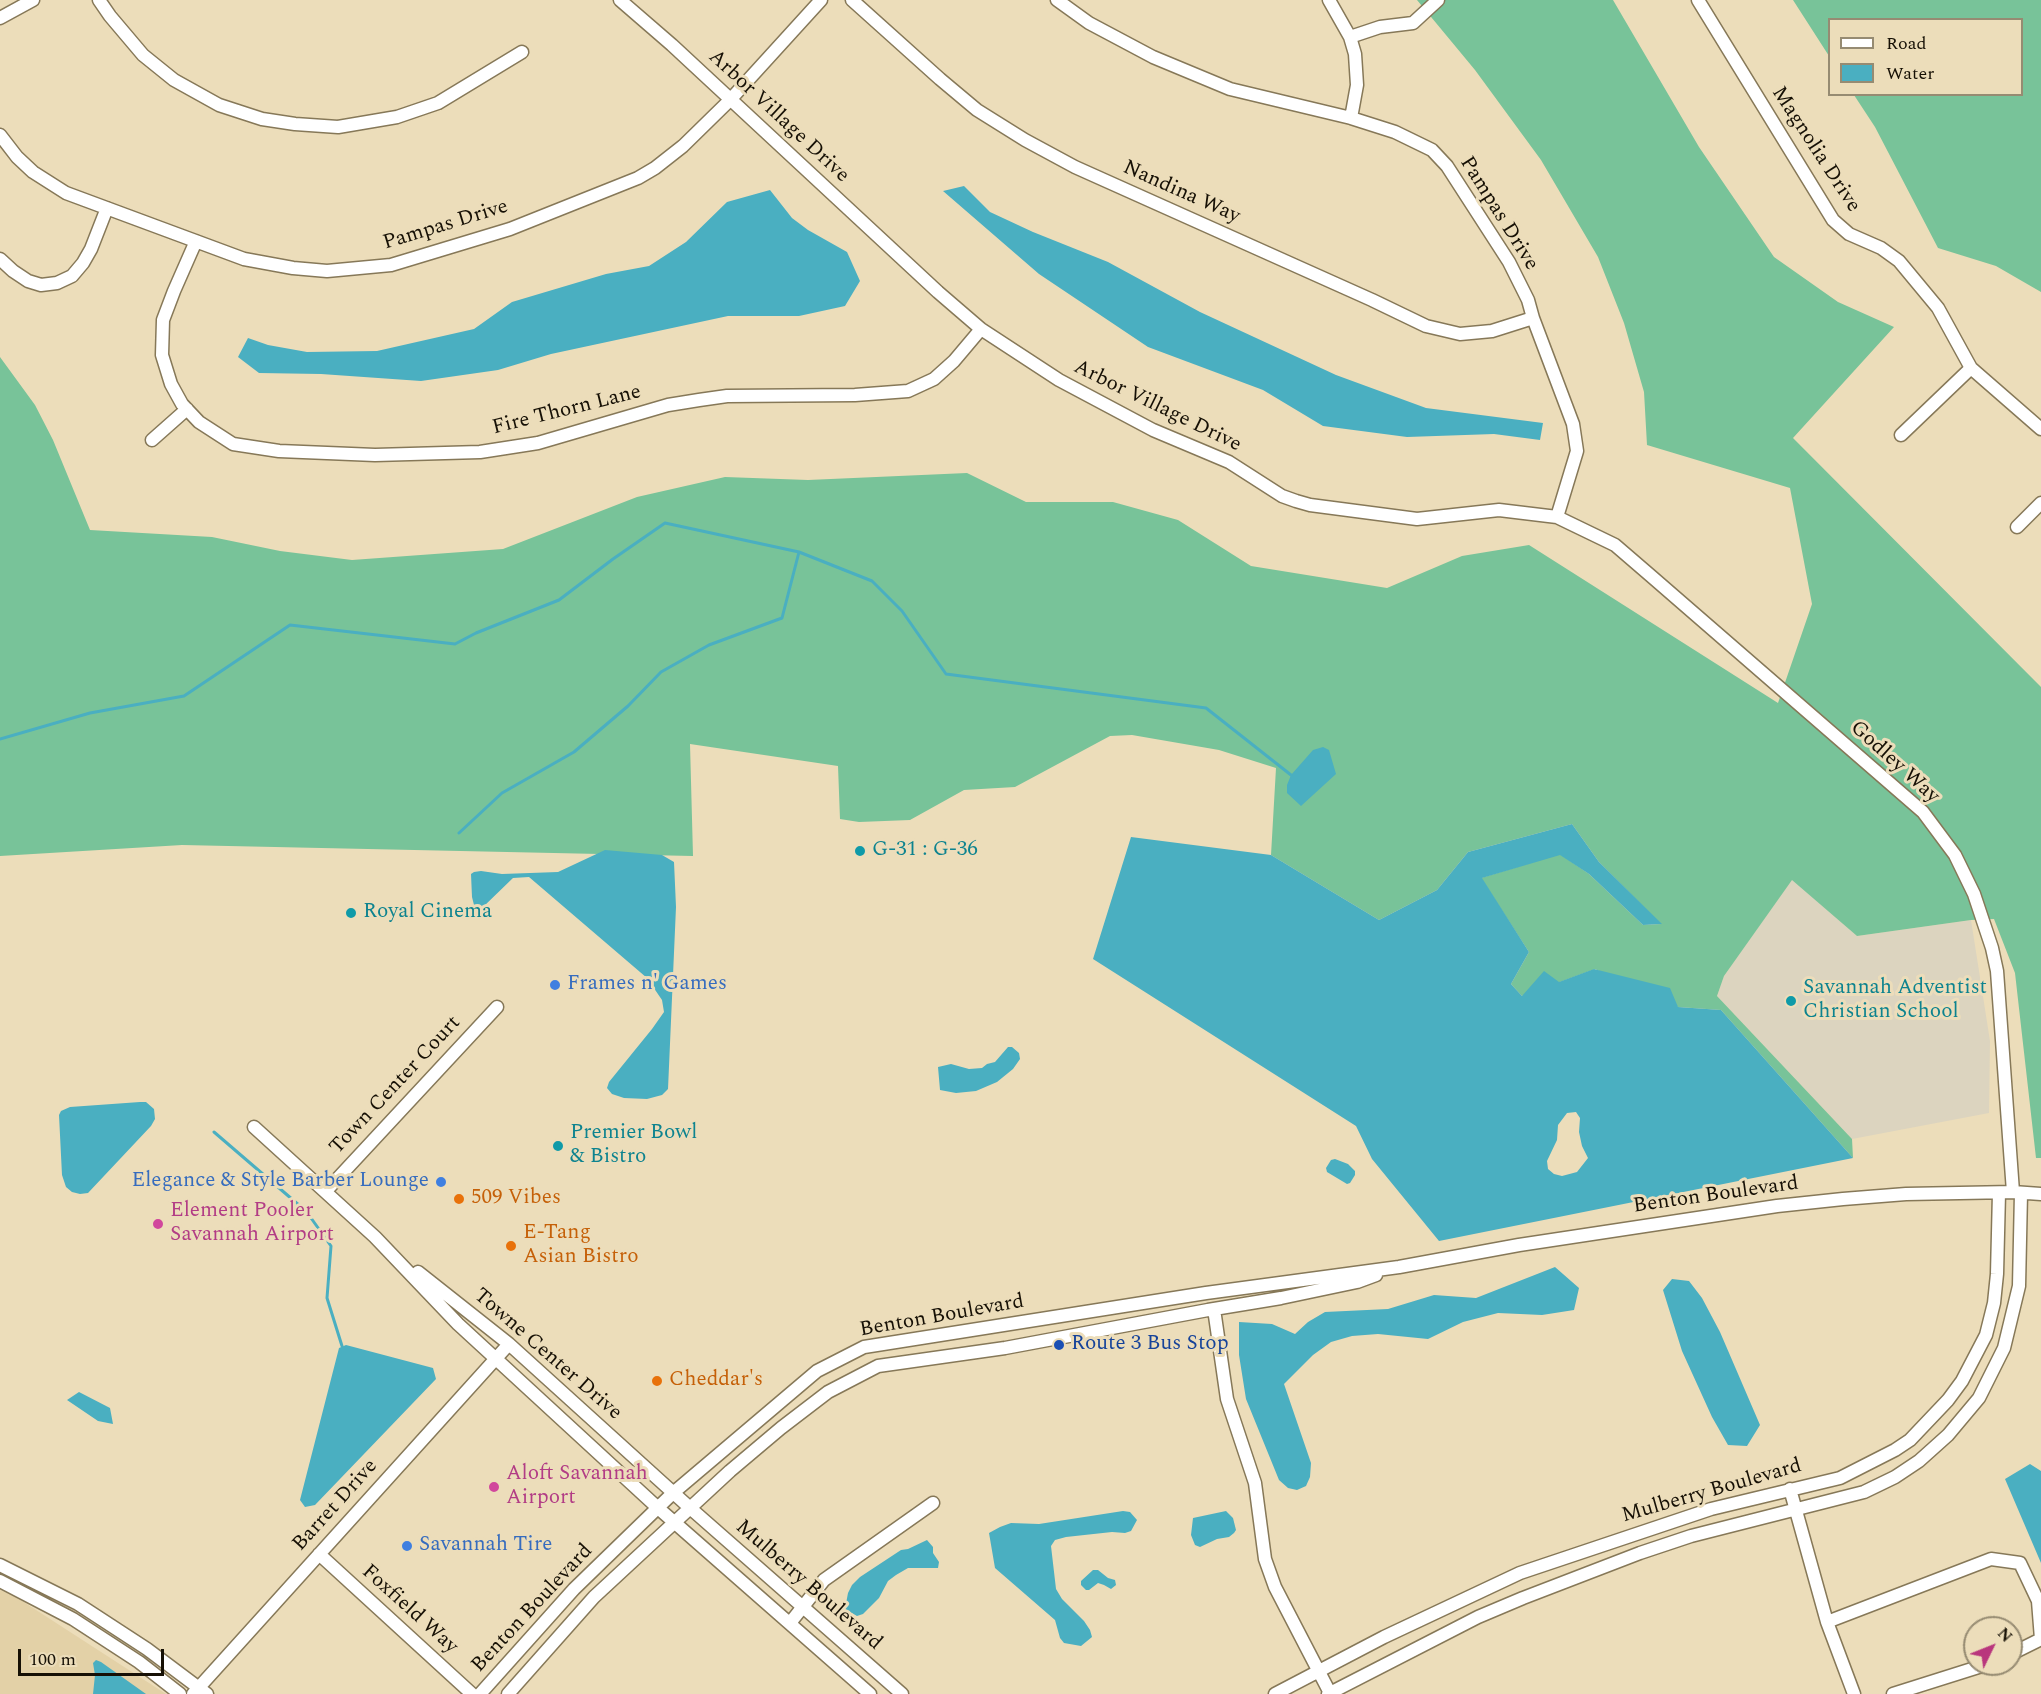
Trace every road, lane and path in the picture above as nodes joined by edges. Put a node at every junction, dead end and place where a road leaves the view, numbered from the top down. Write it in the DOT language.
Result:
graph roads {
  1 [pos="33,0"];
  2 [pos="99,0"];
  3 [pos="620,0"];
  4 [pos="821,0"];
  5 [pos="852,0"];
  6 [pos="1057,0"];
  7 [pos="1329,0"];
  8 [pos="1438,0"];
  9 [pos="1698,0"];
  10 [pos="0,18"];
  11 [pos="1350,37"];
  12 [pos="522,52"];
  13 [pos="730,100"];
  14 [pos="1351,118"];
  15 [pos="0,136"];
  16 [pos="106,208"];
  17 [pos="196,241"];
  18 [pos="0,259"];
  19 [pos="1533,318"];
  20 [pos="981,329"];
  21 [pos="1971,368"];
  22 [pos="187,409"];
  23 [pos="2041,429"];
  24 [pos="1901,435"];
  25 [pos="152,440"];
  26 [pos="2041,503"];
  27 [pos="1557,517"];
  28 [pos="2017,527"];
  29 [pos="497,1007"];
  30 [pos="254,1127"];
  31 [pos="326,1191"];
  32 [pos="2017,1192"];
  33 [pos="1999,1193"];
  34 [pos="2041,1194"];
  35 [pos="375,1237"];
  36 [pos="1399,1267"];
  37 [pos="1214,1309"];
  38 [pos="509,1344"];
  39 [pos="495,1358"];
  40 [pos="1955,1390"];
  41 [pos="1973,1405"];
  42 [pos="1790,1489"];
  43 [pos="673,1493"];
  44 [pos="933,1503"];
  45 [pos="689,1507"];
  46 [pos="658,1508"];
  47 [pos="1796,1510"];
  48 [pos="674,1521"];
  49 [pos="320,1554"];
  50 [pos="0,1565"];
  51 [pos="0,1581"];
  52 [pos="803,1608"];
  53 [pos="1827,1622"];
  54 [pos="790,1623"];
  55 [pos="2023,1648"];
  56 [pos="1319,1671"];
  57 [pos="1963,1672"];
  58 [pos="199,1692"];
  59 [pos="1329,1693"];
  60 [pos="180,1694"];
  61 [pos="472,1694"];
  62 [pos="480,1694"];
  63 [pos="508,1694"];
  64 [pos="870,1694"];
  65 [pos="902,1694"];
  66 [pos="1275,1694"];
  67 [pos="1854,1694"];
  68 [pos="1893,1694"];
  1 -- 10 [label="street"];
  2 -- 12 [label="street"];
  3 -- 13 [label="street, Arbor Village Drive"];
  4 -- 13 [label="street, Pampas Drive"];
  5 -- 19 [label="street, Nandina Way"];
  6 -- 14 [label="street, Pampas Drive"];
  7 -- 11 [label="street"];
  8 -- 11 [label="street"];
  9 -- 21 [label="street, Magnolia Drive"];
  11 -- 14 [label="street"];
  13 -- 17 [label="street, Pampas Drive"];
  13 -- 20 [label="street, Arbor Village Drive"];
  14 -- 19 [label="street, Pampas Drive"];
  15 -- 16 [label="street, Pampas Drive"];
  16 -- 17 [label="street, Pampas Drive"];
  16 -- 18 [label="street"];
  17 -- 22 [label="street, Fire Thorn Lane"];
  19 -- 27 [label="street, Pampas Drive"];
  20 -- 22 [label="street, Fire Thorn Lane"];
  20 -- 27 [label="street, Arbor Village Drive"];
  21 -- 23 [label="street, Magnolia Drive"];
  21 -- 24 [label="street"];
  22 -- 25 [label="street"];
  26 -- 28 [label="street"];
  27 -- 32 [label="street, Godley Way"];
  29 -- 31 [label="street, Town Center Court"];
  30 -- 31 [label="street, Towne Center Drive"];
  31 -- 35 [label="street, Towne Center Drive"];
  32 -- 33 [label="street, Benton Boulevard"];
  32 -- 34 [label="street, Benton Boulevard"];
  32 -- 41 [label="street, Mulberry Boulevard"];
  33 -- 36 [label="street, Benton Boulevard"];
  33 -- 40 [label="street, Mulberry Boulevard"];
  35 -- 38 [label="street, Towne Center Drive"];
  35 -- 39 [label="street, Towne Center Drive"];
  36 -- 37 [label="street, Benton Boulevard"];
  36 -- 43 [label="street, Benton Boulevard"];
  37 -- 45 [label="street, Benton Boulevard"];
  37 -- 56 [label="street"];
  38 -- 39 [label="street, Barret Drive"];
  38 -- 43 [label="street, Towne Center Drive"];
  39 -- 46 [label="street, Towne Center Drive"];
  39 -- 49 [label="street, Barret Drive"];
  40 -- 41 [label="street"];
  40 -- 42 [label="street, Mulberry Boulevard"];
  41 -- 47 [label="street, Mulberry Boulevard"];
  42 -- 47 [label="street"];
  42 -- 56 [label="street, Mulberry Boulevard"];
  43 -- 45 [label="street, Towne Center Drive"];
  43 -- 46 [label="street, Benton Boulevard"];
  44 -- 52 [label="street"];
  45 -- 48 [label="street, Benton Boulevard"];
  45 -- 52 [label="street, Mulberry Boulevard"];
  46 -- 48 [label="street, Mulberry Boulevard"];
  46 -- 62 [label="street, Benton Boulevard"];
  47 -- 53 [label="street"];
  47 -- 59 [label="street, Mulberry Boulevard"];
  48 -- 54 [label="street, Mulberry Boulevard"];
  48 -- 63 [label="street, Benton Boulevard"];
  49 -- 58 [label="street, Barret Drive"];
  49 -- 61 [label="street, Foxfield Way"];
  50 -- 58 [label="street"];
  51 -- 60 [label="street"];
  52 -- 54 [label="street"];
  52 -- 65 [label="street, Mulberry Boulevard"];
  53 -- 55 [label="street"];
  53 -- 67 [label="street"];
  54 -- 64 [label="street, Mulberry Boulevard"];
  56 -- 59 [label="street"];
  56 -- 66 [label="street, Mulberry Boulevard"];
  57 -- 68 [label="street"];
}
